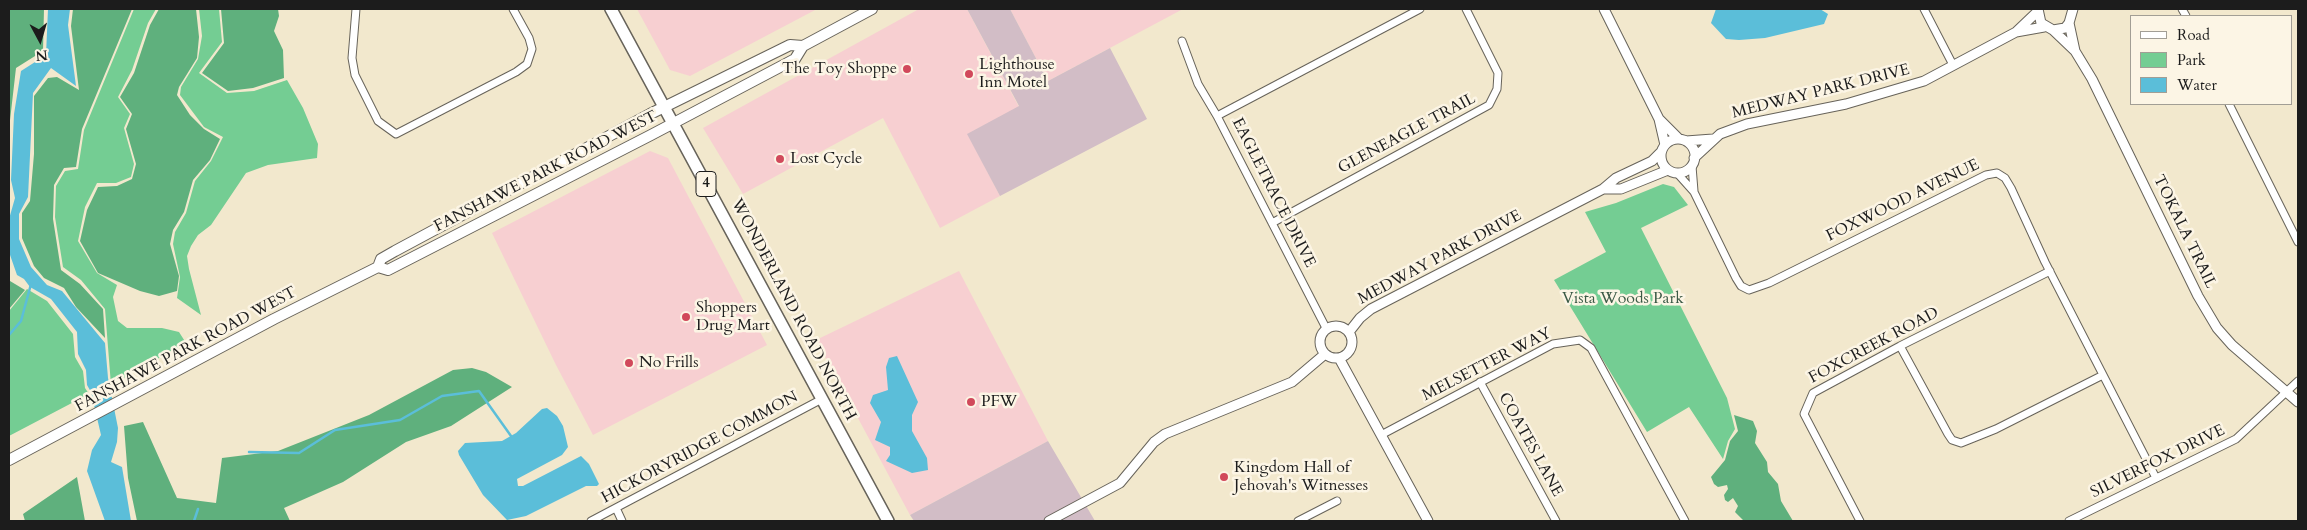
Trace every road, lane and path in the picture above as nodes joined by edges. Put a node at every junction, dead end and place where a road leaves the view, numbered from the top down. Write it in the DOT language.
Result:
graph roads {
  1 [pos="356,9"];
  2 [pos="513,9"];
  3 [pos="611,9"];
  4 [pos="872,9"];
  5 [pos="1420,9"];
  6 [pos="1466,9"];
  7 [pos="1604,9"];
  8 [pos="1924,9"];
  9 [pos="2074,10"];
  10 [pos="2038,11"];
  11 [pos="2070,23"];
  12 [pos="2049,29"];
  13 [pos="2016,32"];
  14 [pos="1182,41"];
  15 [pos="803,46"];
  16 [pos="2075,51"];
  17 [pos="1954,65"];
  18 [pos="2230,105"];
  19 [pos="664,107"];
  20 [pos="1217,116"];
  21 [pos="1659,119"];
  22 [pos="673,123"];
  23 [pos="1713,139"];
  24 [pos="1683,140"];
  25 [pos="1663,148"];
  26 [pos="1693,162"];
  27 [pos="1668,170"];
  28 [pos="1677,173"];
  29 [pos="1603,189"];
  30 [pos="1694,192"];
  31 [pos="1272,223"];
  32 [pos="2298,242"];
  33 [pos="378,268"];
  34 [pos="2050,272"];
  35 [pos="1326,328"];
  36 [pos="1349,332"];
  37 [pos="1900,346"];
  38 [pos="1325,354"];
  39 [pos="1339,358"];
  40 [pos="2103,375"];
  41 [pos="2298,381"];
  42 [pos="1480,382"];
  43 [pos="2286,392"];
  44 [pos="822,399"];
  45 [pos="2298,402"];
  46 [pos="1381,435"];
  47 [pos="9,460"];
  48 [pos="2156,478"];
  49 [pos="1337,501"];
  50 [pos="616,508"];
  51 [pos="591,521"];
  52 [pos="622,521"];
  53 [pos="888,521"];
  54 [pos="1049,521"];
  55 [pos="1301,521"];
  56 [pos="1428,521"];
  57 [pos="1556,521"];
  58 [pos="1685,521"];
  59 [pos="1860,521"];
  60 [pos="2069,521"];
  1 -- 2 [label="street"];
  3 -- 19 [label="main road, WONDERLAND ROAD NORTH / 4"];
  4 -- 15 [label="main road"];
  5 -- 20 [label="street, EAGLETRACE DRIVE"];
  6 -- 31 [label="street, GLENEAGLE TRAIL"];
  7 -- 21 [label="street"];
  8 -- 17 [label="street"];
  9 -- 11 [label="street"];
  10 -- 12 [label="street"];
  10 -- 13 [label="street, MEDWAY PARK DRIVE"];
  11 -- 12 [label="street, MEDWAY PARK DRIVE"];
  11 -- 16 [label="street, TOKALA TRAIL"];
  12 -- 13 [label="street, MEDWAY PARK DRIVE"];
  12 -- 16 [label="street, TOKALA TRAIL"];
  13 -- 17 [label="street, MEDWAY PARK DRIVE"];
  14 -- 20 [label="street"];
  15 -- 19 [label="main road, FANSHAWE PARK ROAD WEST"];
  15 -- 22 [label="main road, FANSHAWE PARK ROAD WEST"];
  16 -- 43 [label="street, TOKALA TRAIL"];
  17 -- 23 [label="street, MEDWAY PARK DRIVE"];
  18 -- 32 [label="street"];
  19 -- 22 [label="main road, WONDERLAND ROAD NORTH / 4"];
  19 -- 33 [label="main road, FANSHAWE PARK ROAD WEST"];
  20 -- 31 [label="street, EAGLETRACE DRIVE"];
  21 -- 24 [label="street"];
  21 -- 25 [label="street"];
  22 -- 33 [label="main road, FANSHAWE PARK ROAD WEST"];
  22 -- 44 [label="main road, WONDERLAND ROAD NORTH / 4"];
  23 -- 24 [label="street, MEDWAY PARK DRIVE"];
  23 -- 26 [label="street, MEDWAY PARK DRIVE"];
  24 -- 25 [label="street"];
  24 -- 26 [label="street"];
  25 -- 27 [label="street"];
  25 -- 29 [label="street, MEDWAY PARK DRIVE"];
  26 -- 28 [label="street"];
  26 -- 30 [label="street, FOXWOOD AVENUE"];
  27 -- 28 [label="street"];
  27 -- 29 [label="street, MEDWAY PARK DRIVE"];
  28 -- 30 [label="street, FOXWOOD AVENUE"];
  29 -- 36 [label="street, MEDWAY PARK DRIVE"];
  30 -- 34 [label="street, FOXWOOD AVENUE"];
  31 -- 35 [label="street, EAGLETRACE DRIVE"];
  33 -- 47 [label="main road, FANSHAWE PARK ROAD WEST"];
  34 -- 37 [label="street, FOXCREEK ROAD"];
  34 -- 40 [label="street, FOXWOOD AVENUE"];
  35 -- 36 [label="street"];
  35 -- 38 [label="street"];
  36 -- 39 [label="street"];
  37 -- 40 [label="street"];
  37 -- 59 [label="street, FOXCREEK ROAD"];
  38 -- 39 [label="street"];
  38 -- 54 [label="street"];
  39 -- 46 [label="street"];
  40 -- 48 [label="street, FOXWOOD AVENUE"];
  41 -- 43 [label="street, SILVERFOX DRIVE"];
  42 -- 46 [label="street, MELSETTER WAY"];
  42 -- 57 [label="street, COATES LANE"];
  42 -- 58 [label="street, MELSETTER WAY"];
  43 -- 45 [label="street, TOKALA TRAIL"];
  43 -- 48 [label="street, SILVERFOX DRIVE"];
  44 -- 50 [label="street, HICKORYRIDGE COMMON"];
  44 -- 53 [label="main road, WONDERLAND ROAD NORTH / 4"];
  46 -- 56 [label="street"];
  48 -- 60 [label="street, SILVERFOX DRIVE"];
  49 -- 55 [label="street"];
  50 -- 51 [label="street, HICKORYRIDGE COMMON"];
  50 -- 52 [label="street"];
}
